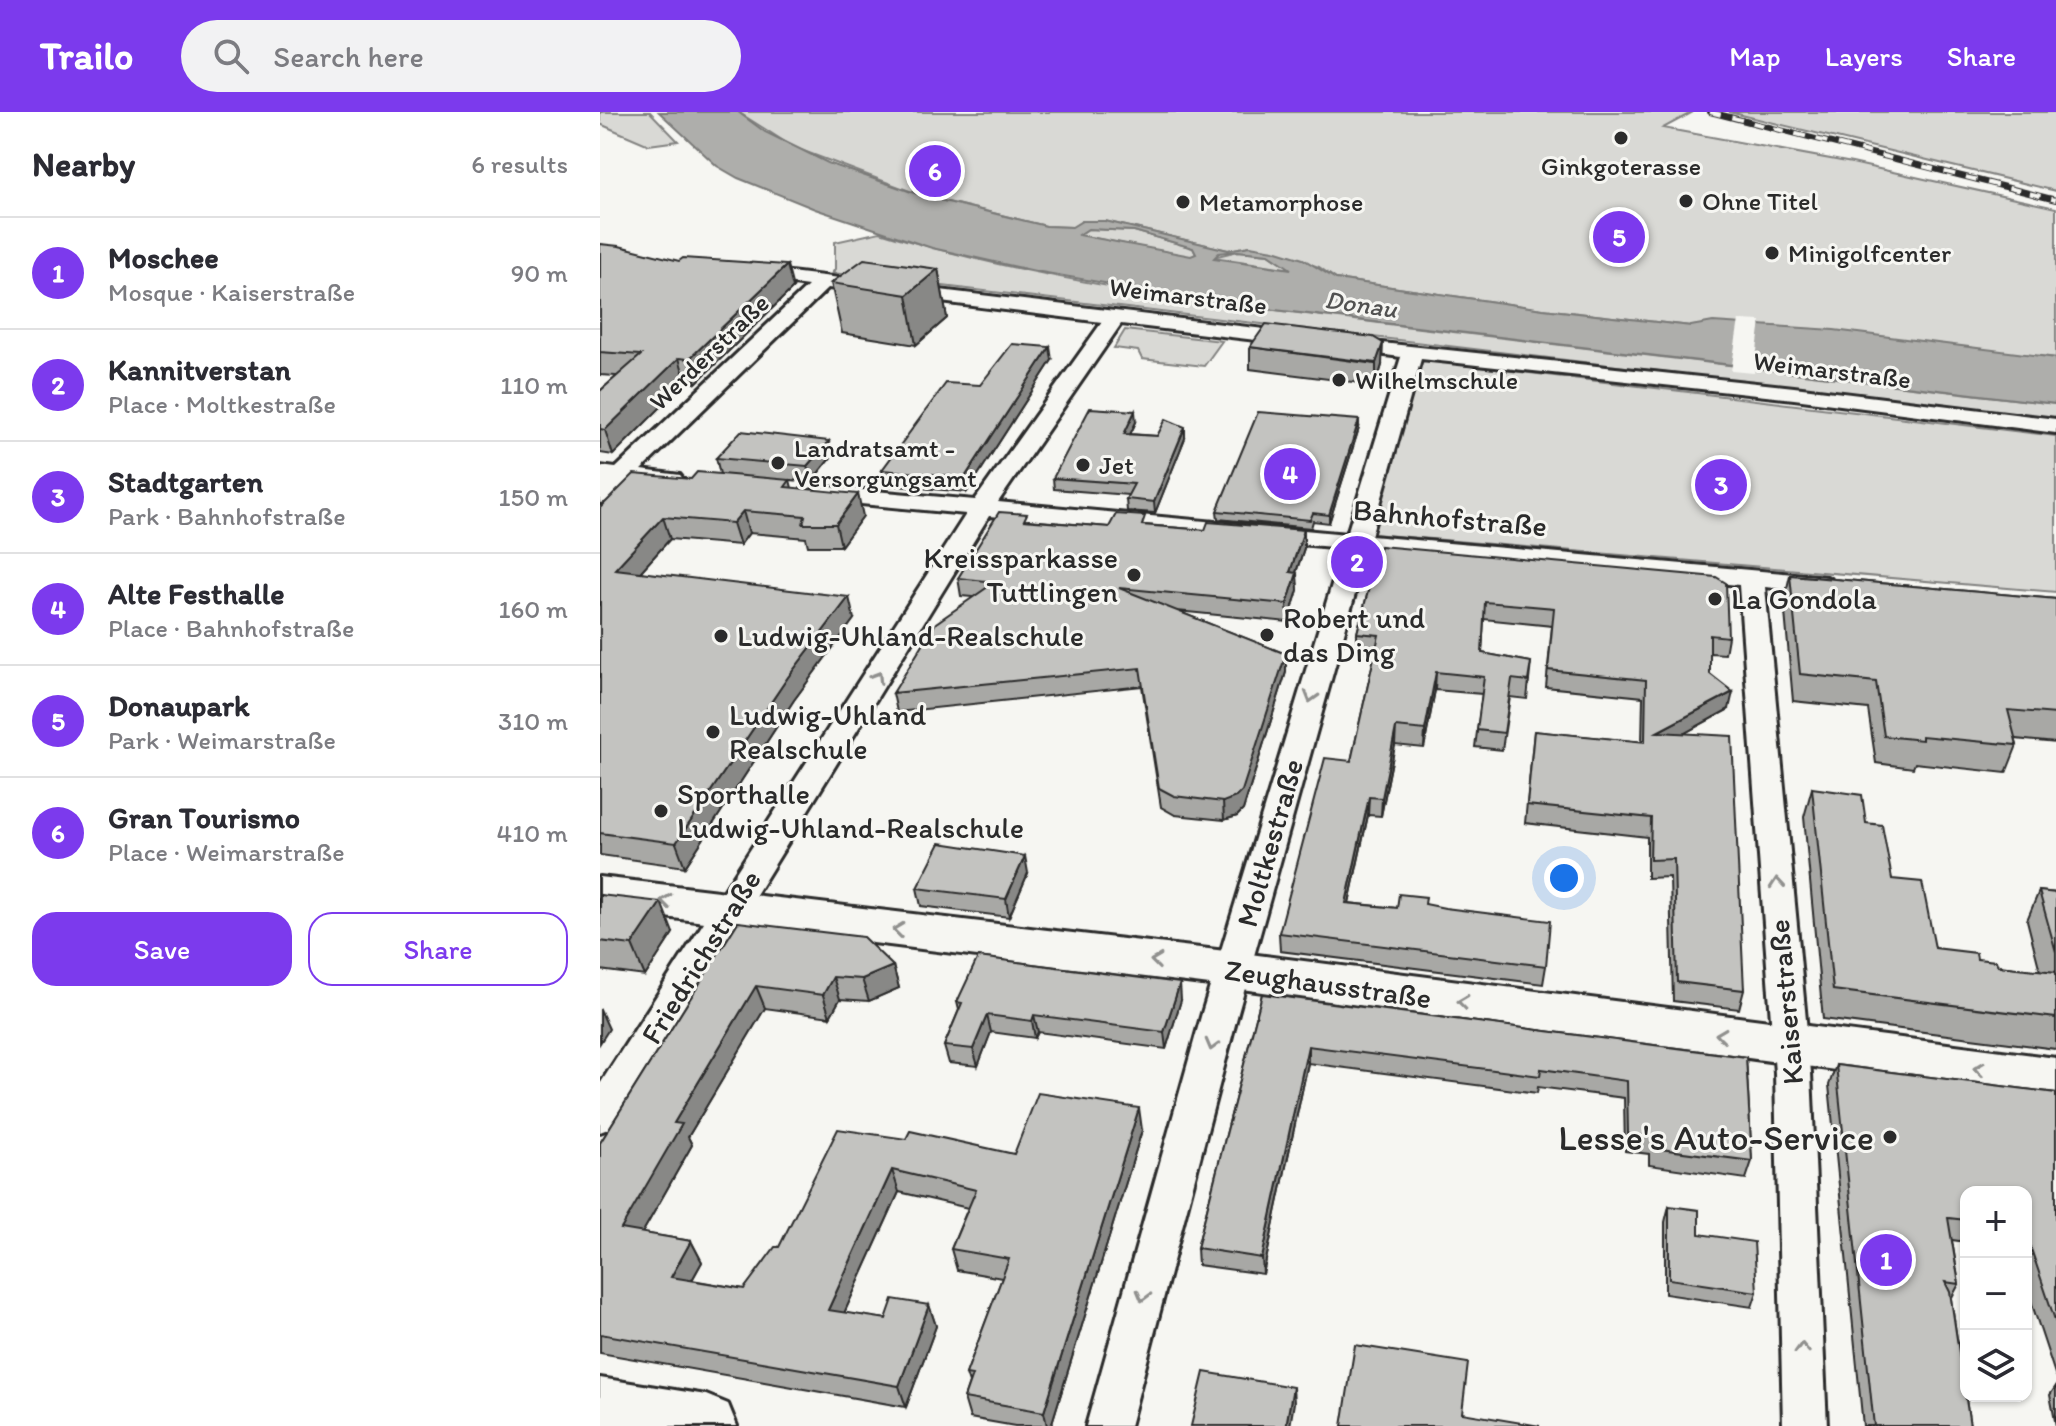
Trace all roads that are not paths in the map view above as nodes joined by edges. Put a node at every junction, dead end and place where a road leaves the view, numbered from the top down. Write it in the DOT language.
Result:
graph roads {
  1 [pos="728,270"];
  2 [pos="823,282"];
  3 [pos="1117,315"];
  4 [pos="1412,354"];
  5 [pos="2056,426"];
  6 [pos="610,474"];
  7 [pos="693,482"];
  8 [pos="787,490"];
  9 [pos="600,496"];
  10 [pos="982,508"];
  11 [pos="1355,542"];
  12 [pos="1751,579"];
  13 [pos="1849,587"];
  14 [pos="600,893"];
  15 [pos="732,910"];
  16 [pos="1234,970"];
  17 [pos="1790,1045"];
  18 [pos="2056,1079"];
  19 [pos="600,1116"];
  20 [pos="600,1408"];
  21 [pos="706,1426"];
  22 [pos="1108,1426"];
  23 [pos="1805,1426"];
  1 -- 2 [label="street, Weimarstraße"];
  2 -- 3 [label="street, Weimarstraße"];
  2 -- 6 [label="street, Werderstraße"];
  3 -- 4 [label="street, Weimarstraße"];
  3 -- 10 [label="street, Friedrichstraße"];
  4 -- 5 [label="street, Weimarstraße"];
  4 -- 11 [label="street, Moltkestraße"];
  6 -- 7 [label="street"];
  6 -- 9 [label="street, Werderstraße"];
  8 -- 10 [label="street, Bahnhofstraße"];
  10 -- 11 [label="street, Bahnhofstraße"];
  15 -- 10 [label="street, Friedrichstraße, one-way"];
  11 -- 12 [label="street, Bahnhofstraße"];
  11 -- 16 [label="street, Moltkestraße, one-way"];
  12 -- 13 [label="street, Bahnhofstraße"];
  17 -- 12 [label="street, Kaiserstraße, one-way"];
  15 -- 14 [label="street, Zeughausstraße, one-way"];
  16 -- 15 [label="street, Zeughausstraße, one-way"];
  15 -- 19 [label="street, Friedrichstraße"];
  17 -- 16 [label="street, Zeughausstraße, one-way"];
  16 -- 22 [label="street, Moltkestraße, one-way"];
  18 -- 17 [label="street, Zeughausstraße, one-way"];
  23 -- 17 [label="street, Kaiserstraße, one-way"];
  20 -- 21 [label="street"];
}
